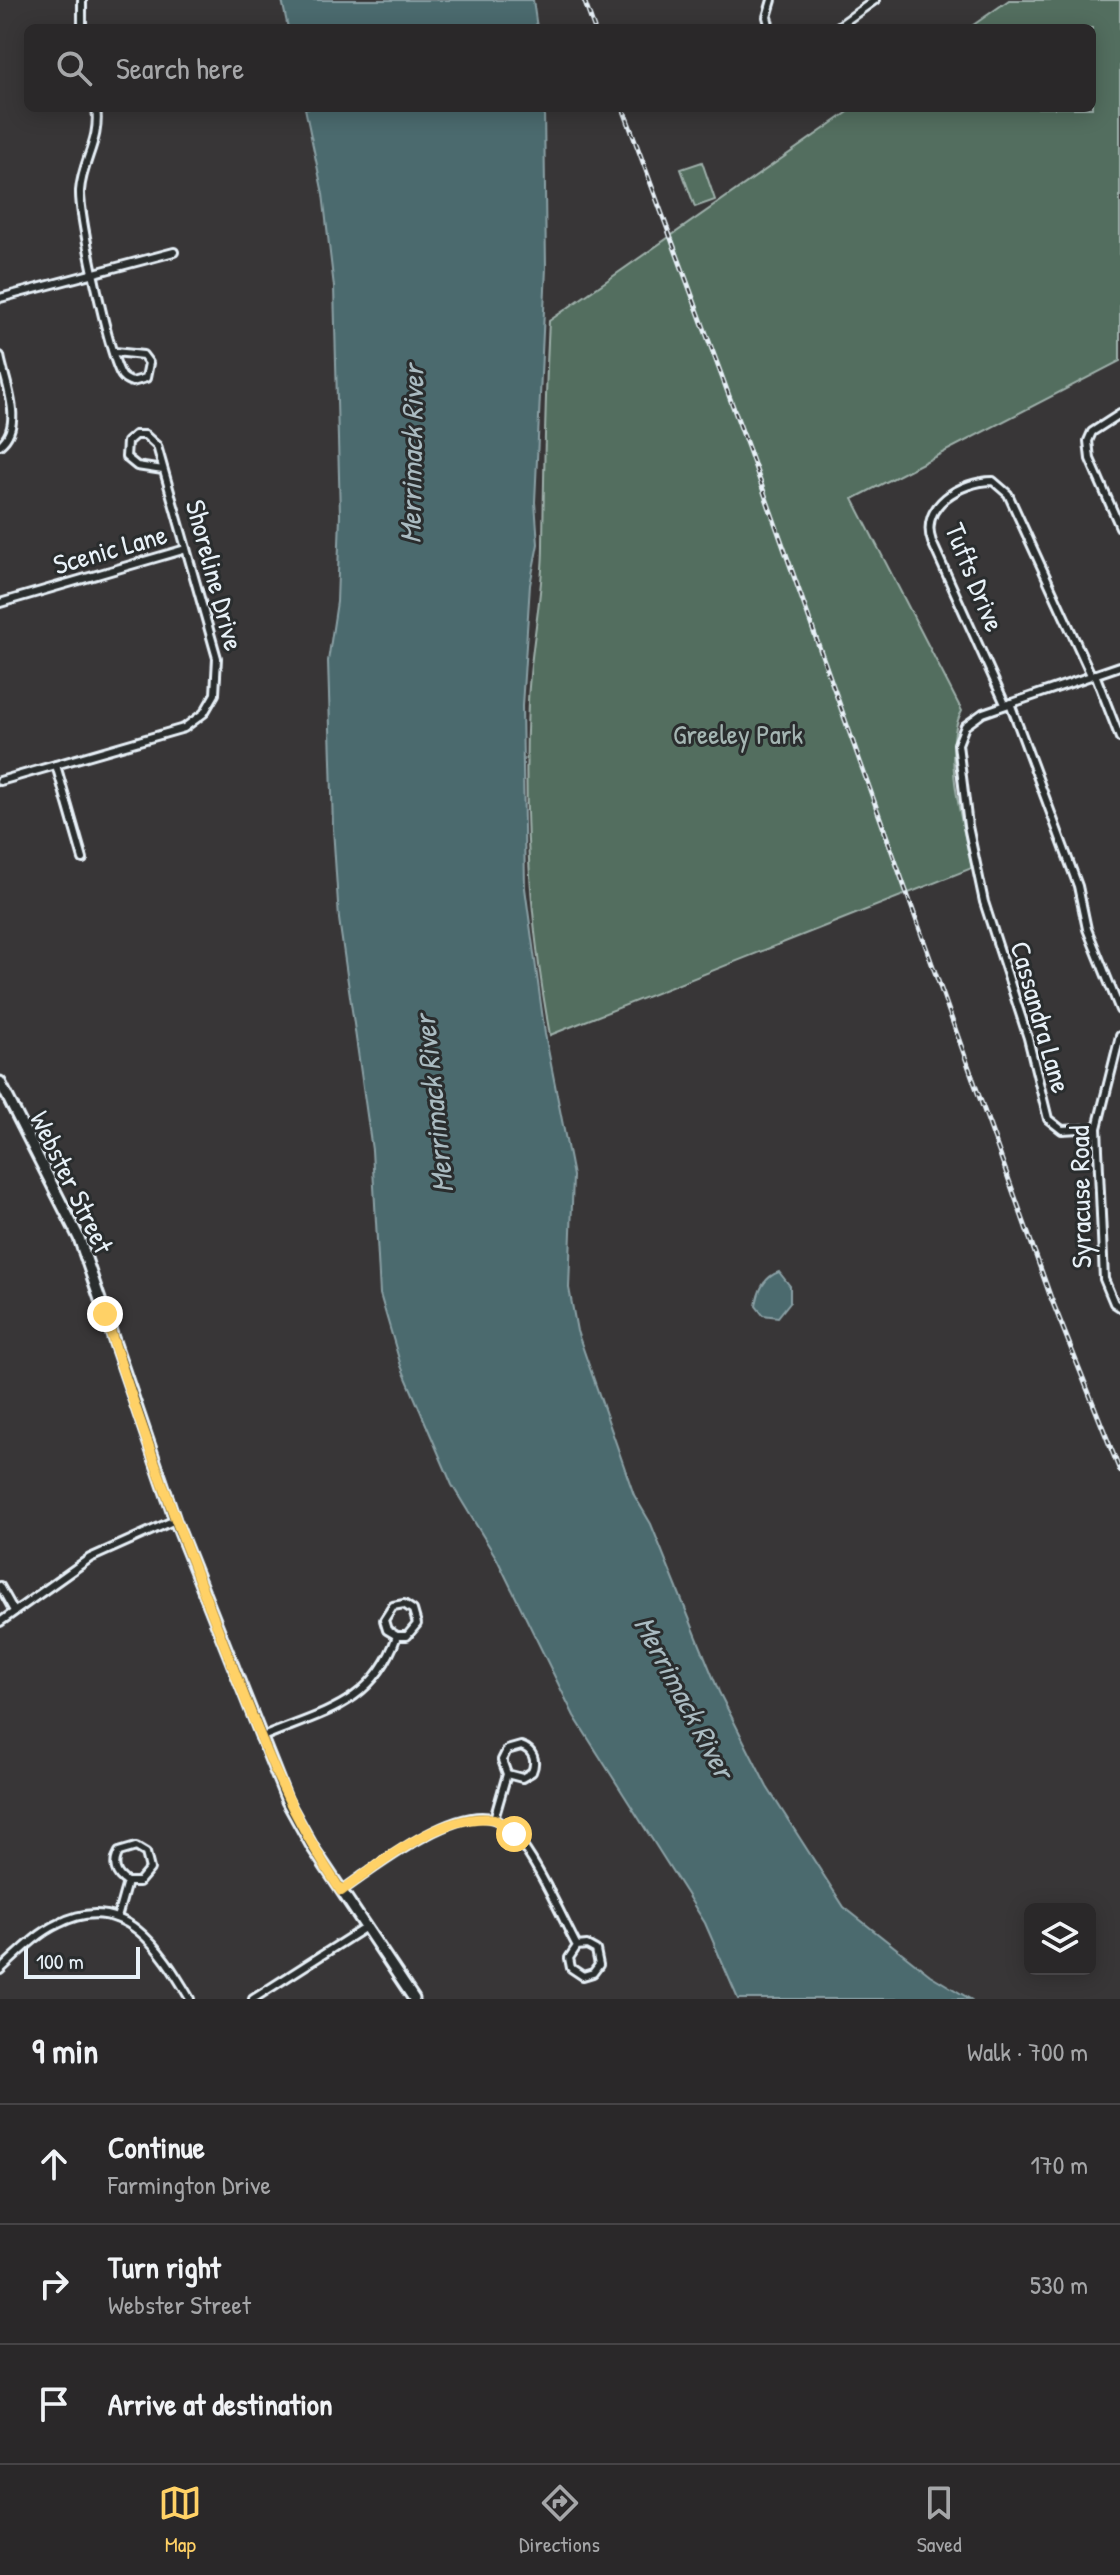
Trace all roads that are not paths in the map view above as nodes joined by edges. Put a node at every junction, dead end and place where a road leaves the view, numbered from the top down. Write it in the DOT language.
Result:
graph roads {
  1 [pos="82,0"];
  2 [pos="772,0"];
  3 [pos="875,0"];
  4 [pos="82,24"];
  5 [pos="769,24"];
  6 [pos="842,24"];
  7 [pos="96,112"];
  8 [pos="174,252"];
  9 [pos="93,272"];
  10 [pos="0,298"];
  11 [pos="115,352"];
  12 [pos="0,356"];
  13 [pos="1120,414"];
  14 [pos="0,445"];
  15 [pos="163,470"];
  16 [pos="1120,527"];
  17 [pos="186,549"];
  18 [pos="0,603"];
  19 [pos="1120,666"];
  20 [pos="1093,675"];
  21 [pos="1008,704"];
  22 [pos="1120,738"];
  23 [pos="56,765"];
  24 [pos="0,781"];
  25 [pos="83,859"];
  26 [pos="1120,1010"];
  27 [pos="1120,1036"];
  28 [pos="0,1082"];
  29 [pos="1097,1128"];
  30 [pos="1120,1307"];
  31 [pos="175,1520"];
  32 [pos="0,1586"];
  33 [pos="14,1611"];
  34 [pos="0,1622"];
  35 [pos="397,1636"];
  36 [pos="260,1738"];
  37 [pos="507,1774"];
  38 [pos="494,1819"];
  39 [pos="127,1882"];
  40 [pos="341,1891"];
  41 [pos="117,1918"];
  42 [pos="366,1927"];
  43 [pos="577,1946"];
  44 [pos="0,1970"];
  45 [pos="190,1999"];
  46 [pos="253,1999"];
  47 [pos="414,1999"];
  1 -- 4 [label="street"];
  2 -- 5 [label="street"];
  3 -- 6 [label="street"];
  7 -- 9 [label="street"];
  8 -- 9 [label="street"];
  9 -- 10 [label="street"];
  9 -- 11 [label="street"];
  11 -- 11 [label="street"];
  12 -- 14 [label="street"];
  13 -- 16 [label="street"];
  15 -- 15 [label="street, Shoreline Drive"];
  15 -- 17 [label="street, Shoreline Drive"];
  17 -- 18 [label="street, Scenic Lane"];
  17 -- 23 [label="street, Shoreline Drive"];
  19 -- 20 [label="street, Cassandra Lane"];
  20 -- 21 [label="street, Cassandra Lane"];
  20 -- 21 [label="street, Tufts Drive"];
  20 -- 22 [label="street"];
  21 -- 26 [label="street"];
  21 -- 29 [label="street, Cassandra Lane"];
  23 -- 24 [label="street, Shoreline Drive"];
  23 -- 25 [label="street"];
  27 -- 29 [label="street, Syracuse Road"];
  28 -- 31 [label="main road, Webster Street"];
  29 -- 30 [label="street, Syracuse Road"];
  31 -- 33 [label="street"];
  31 -- 36 [label="main road, Webster Street"];
  32 -- 33 [label="street"];
  33 -- 34 [label="street"];
  35 -- 35 [label="street"];
  35 -- 36 [label="street"];
  36 -- 40 [label="main road, Webster Street"];
  37 -- 37 [label="street"];
  37 -- 38 [label="street"];
  38 -- 40 [label="street"];
  38 -- 43 [label="street"];
  39 -- 39 [label="street"];
  39 -- 41 [label="street"];
  40 -- 42 [label="main road, Webster Street"];
  41 -- 44 [label="street"];
  41 -- 45 [label="street"];
  42 -- 46 [label="street"];
  42 -- 47 [label="main road, Webster Street"];
  43 -- 43 [label="street"];
}
